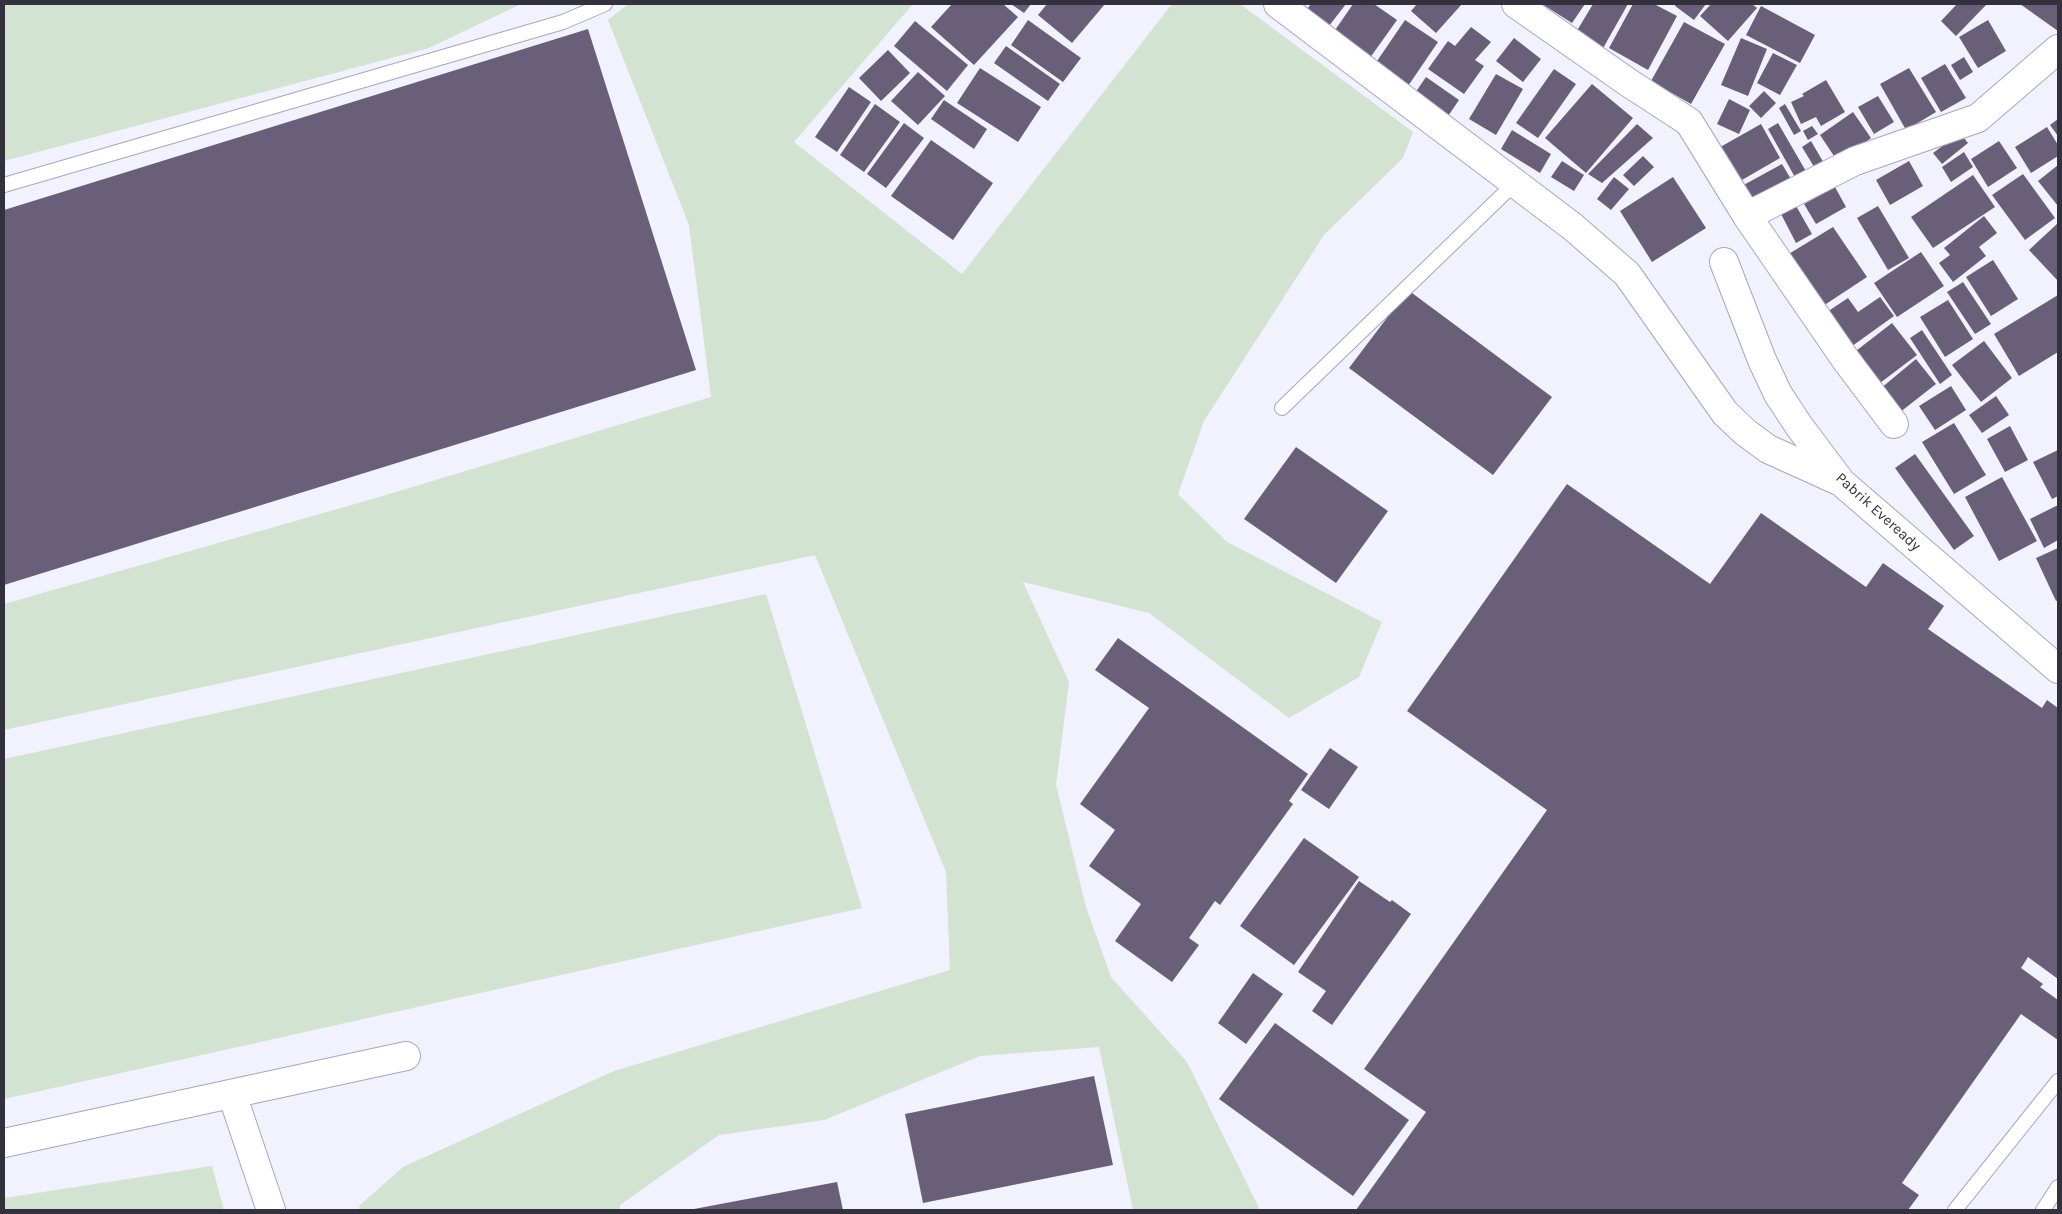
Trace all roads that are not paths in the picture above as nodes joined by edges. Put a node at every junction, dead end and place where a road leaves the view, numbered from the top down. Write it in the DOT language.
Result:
graph roads {
  1 [pos="605,4"];
  2 [pos="1278,4"];
  3 [pos="1516,4"];
  4 [pos="2058,49"];
  5 [pos="1515,183"];
  6 [pos="4,185"];
  7 [pos="1747,216"];
  8 [pos="1724,262"];
  9 [pos="1282,408"];
  10 [pos="1894,424"];
  11 [pos="1841,482"];
  12 [pos="2058,669"];
  13 [pos="406,1056"];
  14 [pos="2058,1081"];
  15 [pos="232,1094"];
  16 [pos="4,1143"];
  17 [pos="2058,1187"];
  18 [pos="271,1210"];
  19 [pos="1955,1210"];
  20 [pos="2043,1210"];
  1 -- 6 [label="lane"];
  2 -- 5 [label="street"];
  3 -- 7 [label="street"];
  4 -- 7 [label="street"];
  5 -- 9 [label="lane"];
  5 -- 11 [label="street"];
  7 -- 10 [label="street"];
  8 -- 11 [label="street, Pabrik Eveready"];
  11 -- 12 [label="street, Pabrik Eveready"];
  13 -- 15 [label="street"];
  14 -- 19 [label="lane"];
  15 -- 16 [label="street"];
  15 -- 18 [label="street"];
  17 -- 20 [label="lane"];
}
